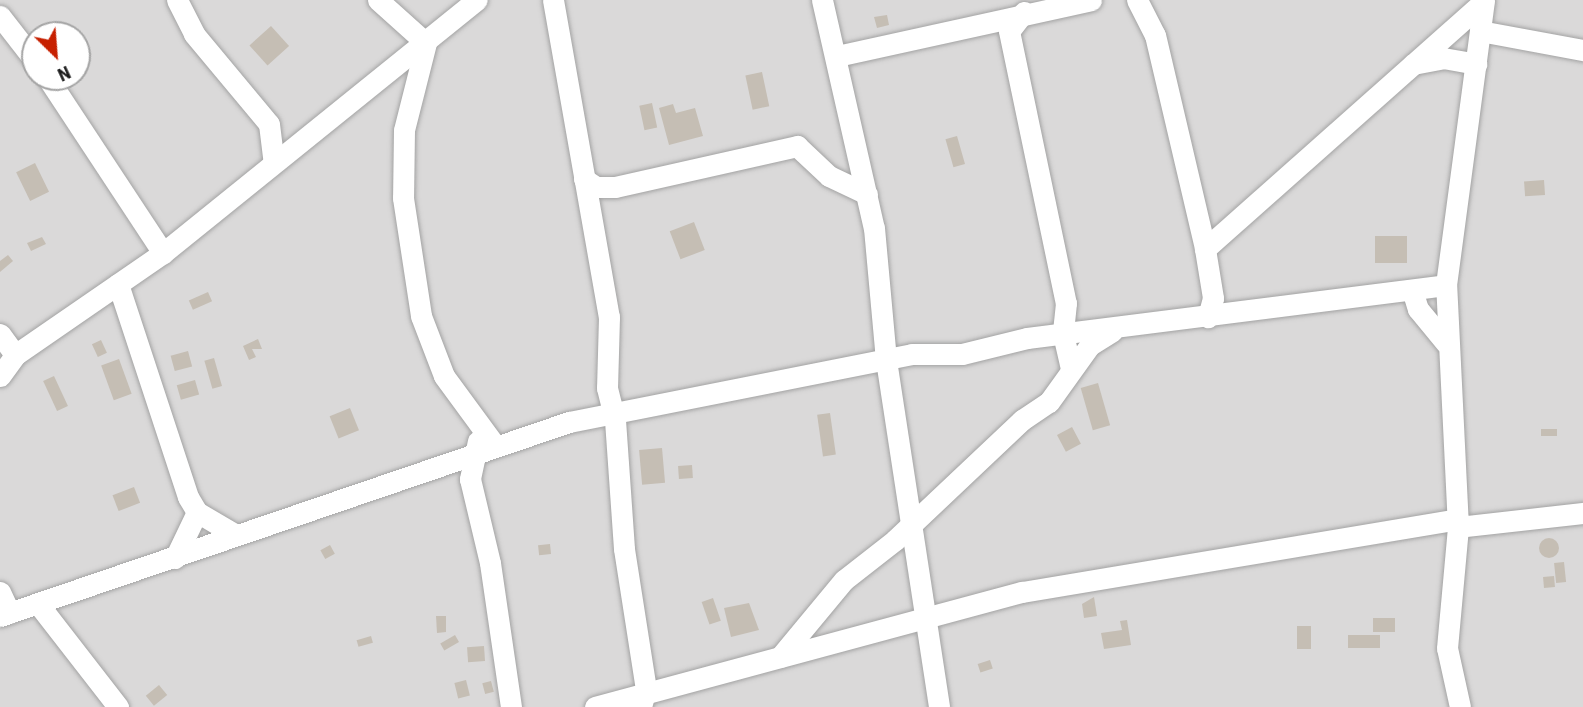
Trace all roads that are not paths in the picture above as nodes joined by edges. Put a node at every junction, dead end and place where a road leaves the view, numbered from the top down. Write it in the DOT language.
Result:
graph roads {
  1 [pos="177,0"];
  2 [pos="378,0"];
  3 [pos="477,0"];
  4 [pos="553,0"];
  5 [pos="822,0"];
  6 [pos="1091,0"];
  7 [pos="1137,0"];
  8 [pos="1483,1"];
  9 [pos="1046,5"];
  10 [pos="0,16"];
  11 [pos="1480,31"];
  12 [pos="21,43"];
  13 [pos="426,44"];
  14 [pos="1583,50"];
  15 [pos="837,56"];
  16 [pos="1476,64"];
  17 [pos="1408,66"];
  18 [pos="56,91"];
  19 [pos="269,124"];
  20 [pos="307,136"];
  21 [pos="274,162"];
  22 [pos="584,179"];
  23 [pos="867,194"];
  24 [pos="1205,249"];
  25 [pos="163,253"];
  26 [pos="118,284"];
  27 [pos="1446,285"];
  28 [pos="1413,293"];
  29 [pos="1210,307"];
  30 [pos="1117,328"];
  31 [pos="0,334"];
  32 [pos="1063,334"];
  33 [pos="1447,343"];
  34 [pos="15,355"];
  35 [pos="886,359"];
  36 [pos="1070,370"];
  37 [pos="0,376"];
  38 [pos="607,388"];
  39 [pos="633,408"];
  40 [pos="609,413"];
  41 [pos="484,442"];
  42 [pos="454,461"];
  43 [pos="470,479"];
  44 [pos="197,512"];
  45 [pos="1583,513"];
  46 [pos="911,521"];
  47 [pos="1458,523"];
  48 [pos="236,535"];
  49 [pos="175,558"];
  50 [pos="0,592"];
  51 [pos="38,605"];
  52 [pos="5,614"];
  53 [pos="924,618"];
  54 [pos="780,657"];
  55 [pos="643,698"];
  56 [pos="118,707"];
  57 [pos="511,707"];
  58 [pos="595,707"];
  59 [pos="939,707"];
  60 [pos="1460,707"];
  1 -- 19 [label="street"];
  2 -- 13 [label="street"];
  3 -- 13 [label="street"];
  4 -- 22 [label="street"];
  5 -- 15 [label="street"];
  6 -- 9 [label="street"];
  7 -- 24 [label="street"];
  8 -- 11 [label="street"];
  8 -- 17 [label="street"];
  9 -- 15 [label="street"];
  9 -- 32 [label="street"];
  10 -- 12 [label="street"];
  11 -- 14 [label="street"];
  11 -- 16 [label="street"];
  13 -- 20 [label="street"];
  13 -- 41 [label="street"];
  15 -- 23 [label="street"];
  16 -- 17 [label="street"];
  16 -- 27 [label="street"];
  17 -- 24 [label="street"];
  18 -- 25 [label="street"];
  19 -- 20 [label="street"];
  19 -- 21 [label="street"];
  20 -- 21 [label="street"];
  21 -- 25 [label="street"];
  22 -- 23 [label="street"];
  22 -- 38 [label="street"];
  23 -- 35 [label="street"];
  24 -- 29 [label="street"];
  25 -- 26 [label="street"];
  26 -- 34 [label="street"];
  26 -- 44 [label="street"];
  27 -- 28 [label="street"];
  27 -- 33 [label="street"];
  28 -- 29 [label="street"];
  28 -- 33 [label="street"];
  29 -- 30 [label="street"];
  30 -- 32 [label="street"];
  30 -- 36 [label="street"];
  31 -- 34 [label="street"];
  32 -- 35 [label="street"];
  32 -- 36 [label="street"];
  33 -- 47 [label="street"];
  34 -- 37 [label="street"];
  35 -- 39 [label="street"];
  35 -- 46 [label="street"];
  36 -- 46 [label="street"];
  38 -- 39 [label="street"];
  38 -- 40 [label="street"];
  39 -- 40 [label="street"];
  40 -- 41 [label="street"];
  40 -- 55 [label="street"];
  41 -- 42 [label="street"];
  41 -- 43 [label="street"];
  42 -- 43 [label="street"];
  42 -- 48 [label="street"];
  43 -- 57 [label="street"];
  44 -- 48 [label="street"];
  44 -- 49 [label="street"];
  45 -- 47 [label="street"];
  46 -- 53 [label="street"];
  46 -- 54 [label="street"];
  47 -- 53 [label="street"];
  47 -- 60 [label="street"];
  48 -- 49 [label="street"];
  49 -- 51 [label="street"];
  50 -- 52 [label="street"];
  51 -- 52 [label="street"];
  51 -- 56 [label="street"];
  53 -- 54 [label="street"];
  53 -- 59 [label="street"];
  54 -- 55 [label="street"];
  55 -- 58 [label="street"];
}
